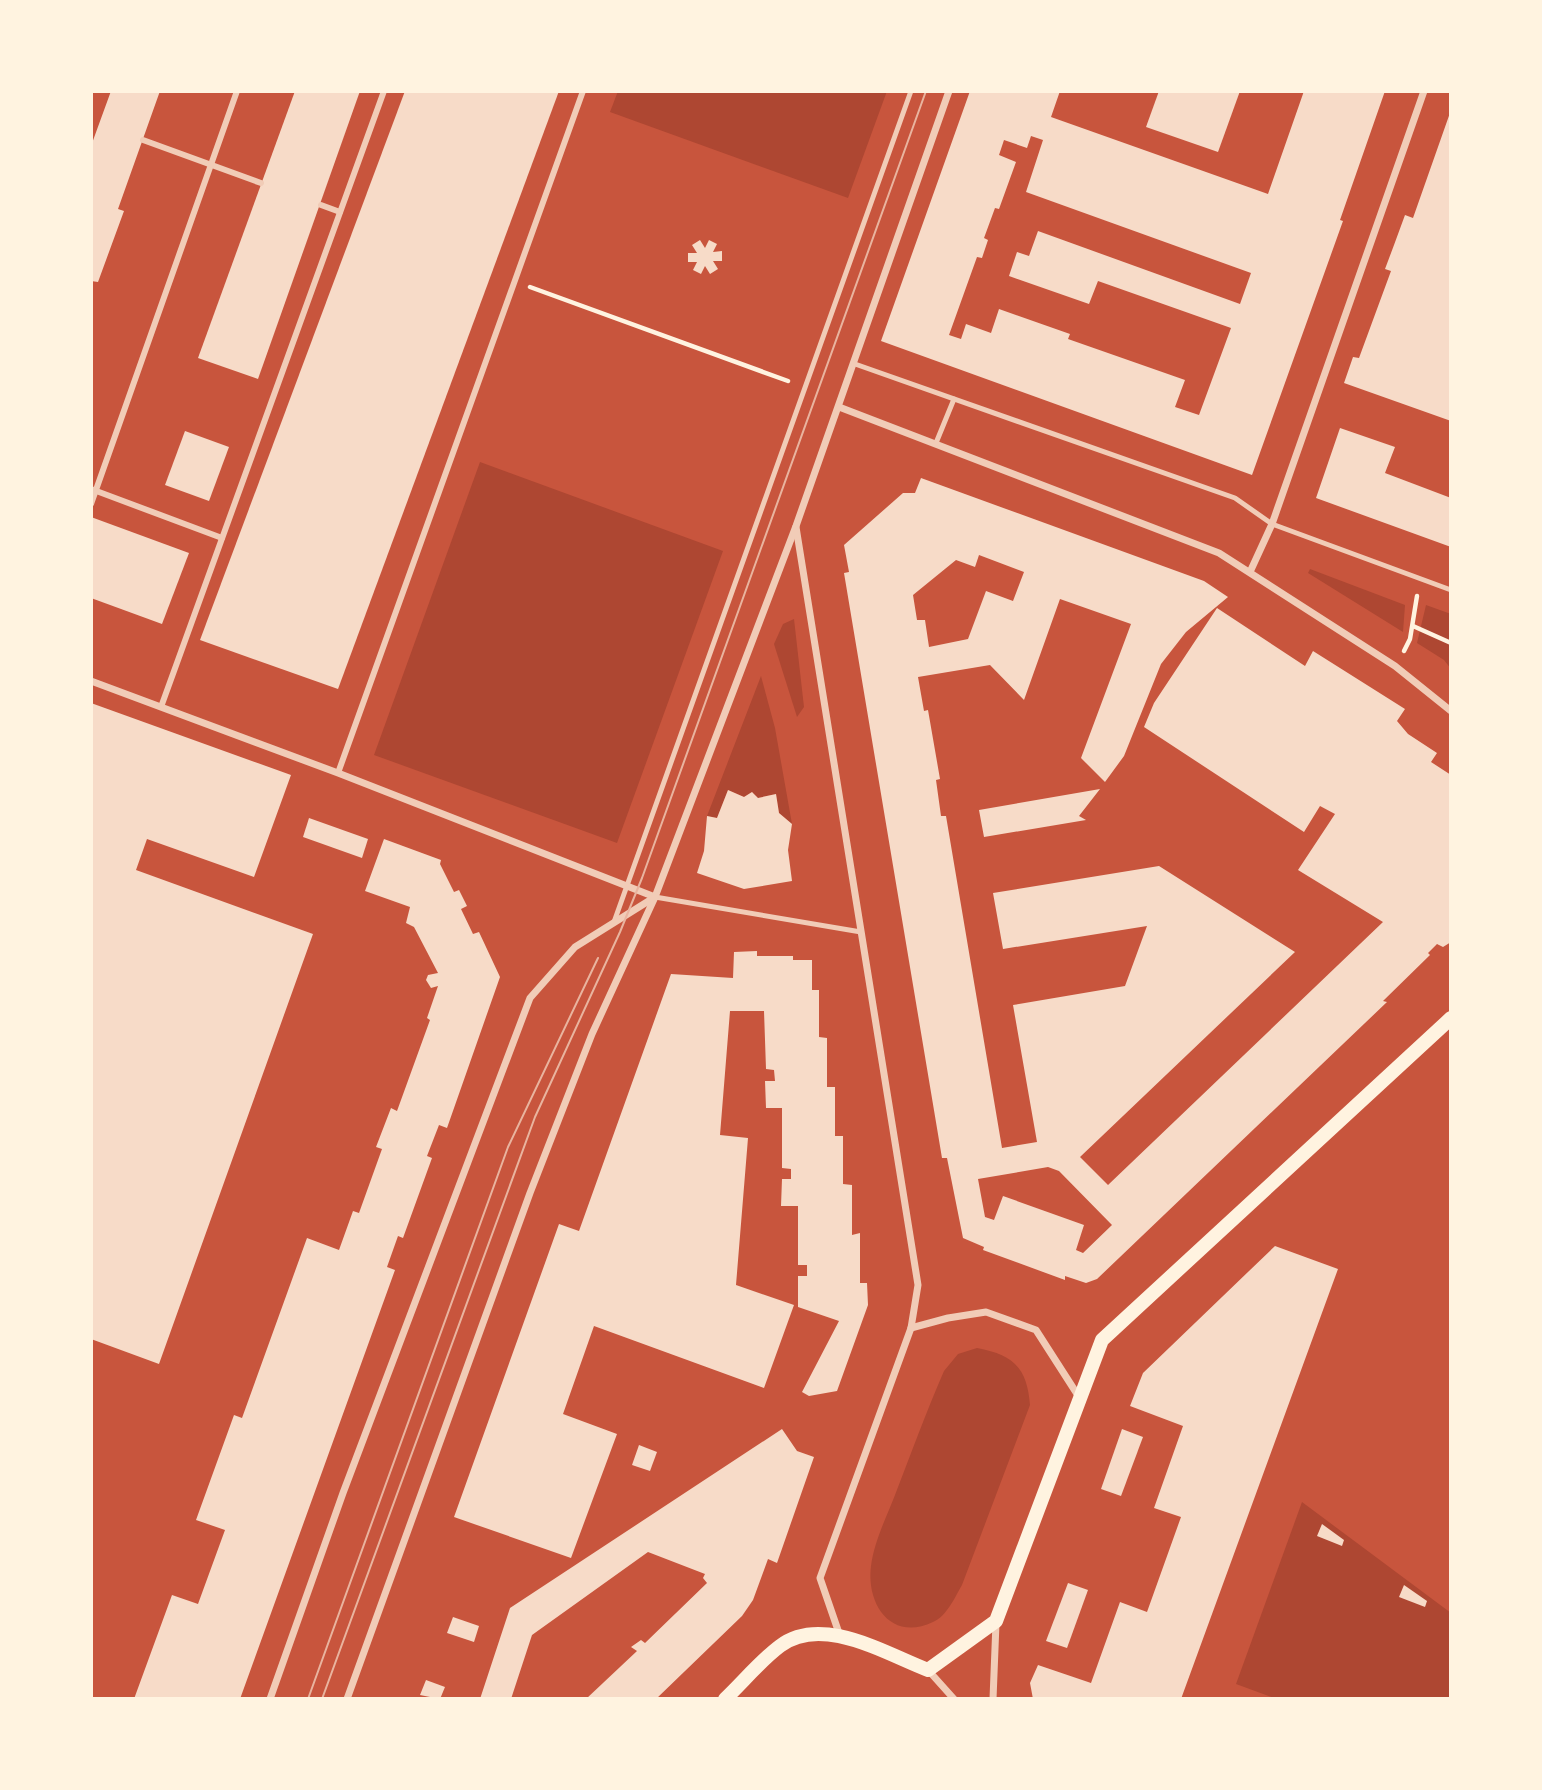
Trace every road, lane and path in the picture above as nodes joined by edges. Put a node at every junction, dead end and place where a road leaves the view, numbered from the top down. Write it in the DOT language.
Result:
graph roads {
  1 [pos="237,91"];
  2 [pos="384,91"];
  3 [pos="583,91"];
  4 [pos="911,91"];
  5 [pos="949,91"];
  6 [pos="1424,91"];
  7 [pos="143,140"];
  8 [pos="211,166"];
  9 [pos="261,183"];
  10 [pos="321,205"];
  11 [pos="340,212"];
  12 [pos="515,281"];
  13 [pos="855,364"];
  14 [pos="804,388"];
  15 [pos="954,399"];
  16 [pos="839,407"];
  17 [pos="936,443"];
  18 [pos="93,490"];
  19 [pos="91,504"];
  20 [pos="1272,524"];
  21 [pos="796,526"];
  22 [pos="222,538"];
  23 [pos="1250,572"];
  24 [pos="1421,578"];
  25 [pos="1451,590"];
  26 [pos="1413,626"];
  27 [pos="1451,643"];
  28 [pos="1395,666"];
  29 [pos="91,681"];
  30 [pos="161,707"];
  31 [pos="1451,711"];
  32 [pos="338,773"];
  33 [pos="626,886"];
  34 [pos="655,897"];
  35 [pos="613,923"];
  36 [pos="861,932"];
  37 [pos="1451,1018"];
  38 [pos="911,1328"];
  39 [pos="1080,1398"];
  40 [pos="996,1621"];
  41 [pos="840,1636"];
  42 [pos="928,1670"];
  43 [pos="270,1699"];
  44 [pos="349,1699"];
  45 [pos="725,1699"];
  46 [pos="954,1699"];
  47 [pos="993,1699"];
  1 -- 8 [label="street"];
  2 -- 11 [label="street"];
  3 -- 12 [label="street"];
  4 -- 14 [label="lane"];
  5 -- 13 [label="street"];
  6 -- 20 [label="street"];
  7 -- 8 [label="street"];
  8 -- 9 [label="street"];
  8 -- 18 [label="street"];
  10 -- 11 [label="street"];
  11 -- 22 [label="street"];
  12 -- 14 [label="path"];
  12 -- 32 [label="street"];
  13 -- 15 [label="lane"];
  13 -- 16 [label="street"];
  14 -- 33 [label="lane"];
  15 -- 17 [label="lane"];
  15 -- 20 [label="lane"];
  16 -- 17 [label="street"];
  16 -- 21 [label="street"];
  17 -- 23 [label="street"];
  18 -- 19 [label="street"];
  18 -- 22 [label="street"];
  20 -- 23 [label="street"];
  20 -- 24 [label="lane"];
  21 -- 34 [label="street"];
  21 -- 36 [label="street"];
  22 -- 30 [label="street"];
  23 -- 28 [label="street"];
  24 -- 25 [label="lane"];
  24 -- 26 [label="path"];
  26 -- 27 [label="path"];
  26 -- 28 [label="path"];
  28 -- 31 [label="street"];
  29 -- 30 [label="street"];
  30 -- 32 [label="street"];
  32 -- 33 [label="street"];
  33 -- 34 [label="street"];
  33 -- 35 [label="lane"];
  34 -- 35 [label="street"];
  34 -- 36 [label="lane"];
  34 -- 44 [label="street"];
  35 -- 43 [label="street"];
  36 -- 38 [label="street"];
  37 -- 39 [label="main road"];
  38 -- 39 [label="street"];
  38 -- 41 [label="street"];
  39 -- 40 [label="main road"];
  40 -- 42 [label="main road"];
  40 -- 47 [label="street"];
  41 -- 42 [label="main road"];
  41 -- 45 [label="main road"];
  42 -- 46 [label="street"];
}
